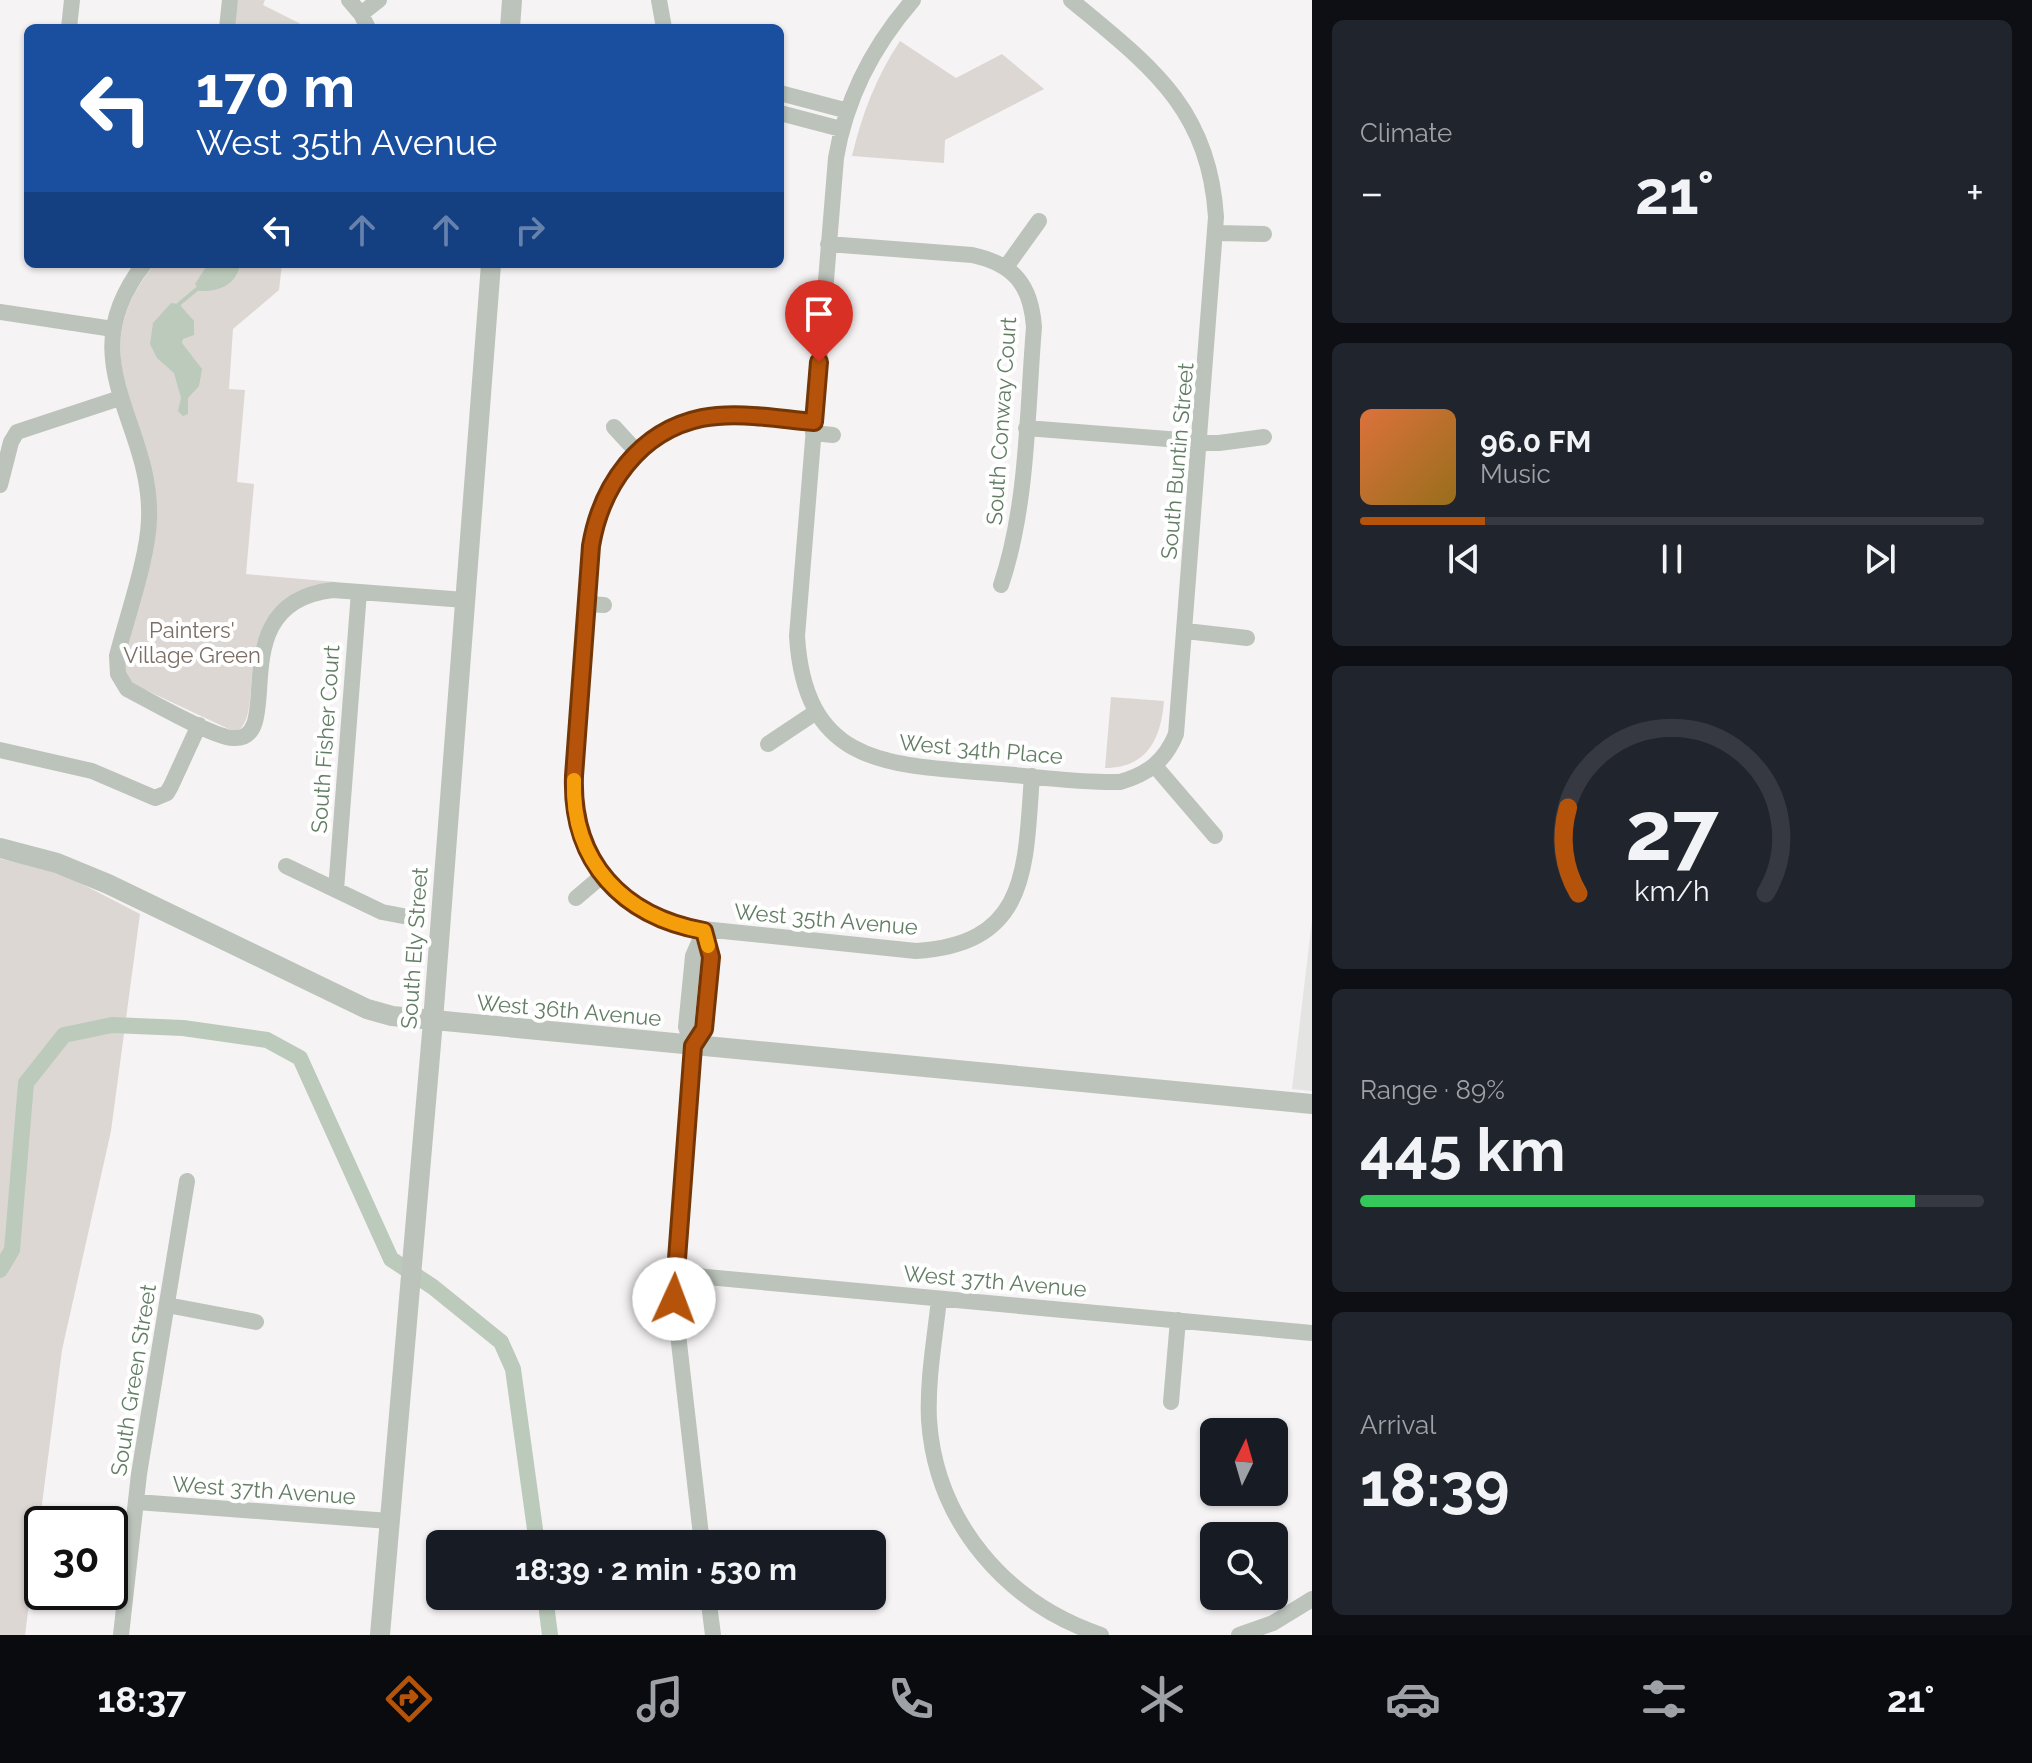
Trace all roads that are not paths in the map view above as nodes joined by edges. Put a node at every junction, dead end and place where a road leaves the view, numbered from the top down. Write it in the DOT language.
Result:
graph roads {
  1 [pos="72,0"];
  2 [pos="230,0"];
  3 [pos="349,0"];
  4 [pos="379,0"];
  5 [pos="512,0"];
  6 [pos="659,0"];
  7 [pos="913,0"];
  8 [pos="1071,0"];
  9 [pos="365,21"];
  10 [pos="69,24"];
  11 [pos="227,24"];
  12 [pos="510,24"];
  13 [pos="663,24"];
  14 [pos="784,94"];
  15 [pos="848,111"];
  16 [pos="784,114"];
  17 [pos="841,129"];
  18 [pos="1039,221"];
  19 [pos="1217,233"];
  20 [pos="1264,234"];
  21 [pos="828,244"];
  22 [pos="1006,267"];
  23 [pos="136,268"];
  24 [pos="491,268"];
  25 [pos="0,312"];
  26 [pos="113,329"];
  27 [pos="120,398"];
  28 [pos="614,427"];
  29 [pos="813,427"];
  30 [pos="1026,428"];
  31 [pos="833,435"];
  32 [pos="1264,437"];
  33 [pos="1200,442"];
  34 [pos="637,452"];
  35 [pos="0,485"];
  36 [pos="1001,585"];
  37 [pos="359,592"];
  38 [pos="465,600"];
  39 [pos="587,604"];
  40 [pos="604,605"];
  41 [pos="1186,631"];
  42 [pos="1247,638"];
  43 [pos="816,712"];
  44 [pos="199,725"];
  45 [pos="768,744"];
  46 [pos="0,750"];
  47 [pos="1155,766"];
  48 [pos="1032,776"];
  49 [pos="1215,836"];
  50 [pos="0,848"];
  51 [pos="286,866"];
  52 [pos="603,875"];
  53 [pos="336,890"];
  54 [pos="576,898"];
  55 [pos="403,916"];
  56 [pos="704,931"];
  57 [pos="433,1021"];
  58 [pos="693,1046"];
  59 [pos="1312,1104"];
  60 [pos="187,1181"];
  61 [pos="674,1274"];
  62 [pos="939,1299"];
  63 [pos="167,1305"];
  64 [pos="1178,1320"];
  65 [pos="256,1322"];
  66 [pos="1312,1333"];
  67 [pos="1171,1402"];
  68 [pos="137,1502"];
  69 [pos="389,1521"];
  70 [pos="700,1530"];
  71 [pos="1312,1599"];
  72 [pos="710,1610"];
  73 [pos="121,1635"];
  74 [pos="380,1635"];
  75 [pos="713,1635"];
  76 [pos="1101,1635"];
  77 [pos="1239,1635"];
  1 -- 10 [label="street"];
  2 -- 11 [label="street"];
  3 -- 9 [label="street"];
  4 -- 9 [label="street"];
  5 -- 12 [label="street"];
  6 -- 13 [label="street"];
  7 -- 15 [label="street"];
  8 -- 19 [label="street, South Buntin Street"];
  14 -- 15 [label="street"];
  15 -- 17 [label="street"];
  16 -- 17 [label="street"];
  17 -- 21 [label="street"];
  18 -- 22 [label="street"];
  19 -- 20 [label="street"];
  19 -- 33 [label="street, South Buntin Street"];
  21 -- 22 [label="street"];
  21 -- 29 [label="street"];
  22 -- 30 [label="street, South Conway Court"];
  23 -- 26 [label="street"];
  24 -- 38 [label="street, South Ely Street"];
  25 -- 26 [label="street"];
  26 -- 27 [label="street"];
  27 -- 35 [label="street"];
  27 -- 44 [label="street"];
  28 -- 34 [label="street"];
  29 -- 31 [label="street, West 35th Avenue"];
  29 -- 34 [label="street, West 35th Avenue"];
  29 -- 43 [label="street"];
  30 -- 33 [label="street"];
  30 -- 36 [label="street, South Conway Court"];
  32 -- 33 [label="street"];
  33 -- 41 [label="street, South Buntin Street"];
  34 -- 39 [label="street, West 35th Avenue"];
  37 -- 38 [label="street"];
  37 -- 44 [label="street"];
  37 -- 53 [label="street, South Fisher Court"];
  38 -- 57 [label="street, South Ely Street"];
  39 -- 40 [label="street"];
  39 -- 52 [label="street, West 35th Avenue"];
  41 -- 42 [label="street"];
  41 -- 47 [label="street, South Buntin Street"];
  43 -- 45 [label="street"];
  43 -- 48 [label="street, West 34th Place"];
  44 -- 46 [label="street"];
  47 -- 48 [label="street, West 34th Place"];
  47 -- 49 [label="street"];
  48 -- 56 [label="street, West 35th Avenue"];
  50 -- 57 [label="street, West 36th Avenue"];
  51 -- 53 [label="street"];
  52 -- 54 [label="street"];
  52 -- 56 [label="street, West 35th Avenue"];
  53 -- 55 [label="street"];
  56 -- 58 [label="street"];
  57 -- 58 [label="street, West 36th Avenue"];
  57 -- 69 [label="street, South Ely Street"];
  58 -- 59 [label="street, West 36th Avenue"];
  58 -- 61 [label="street"];
  60 -- 63 [label="street, South Green Street"];
  61 -- 62 [label="street, West 37th Avenue"];
  61 -- 70 [label="street"];
  62 -- 64 [label="street, West 37th Avenue"];
  62 -- 76 [label="street"];
  63 -- 65 [label="street"];
  63 -- 68 [label="street, South Green Street"];
  64 -- 66 [label="street, West 37th Avenue"];
  64 -- 67 [label="street"];
  68 -- 69 [label="street, West 37th Avenue"];
  68 -- 73 [label="street, South Green Street"];
  69 -- 74 [label="street, South Ely Street"];
  71 -- 77 [label="street"];
  72 -- 75 [label="street"];
}
